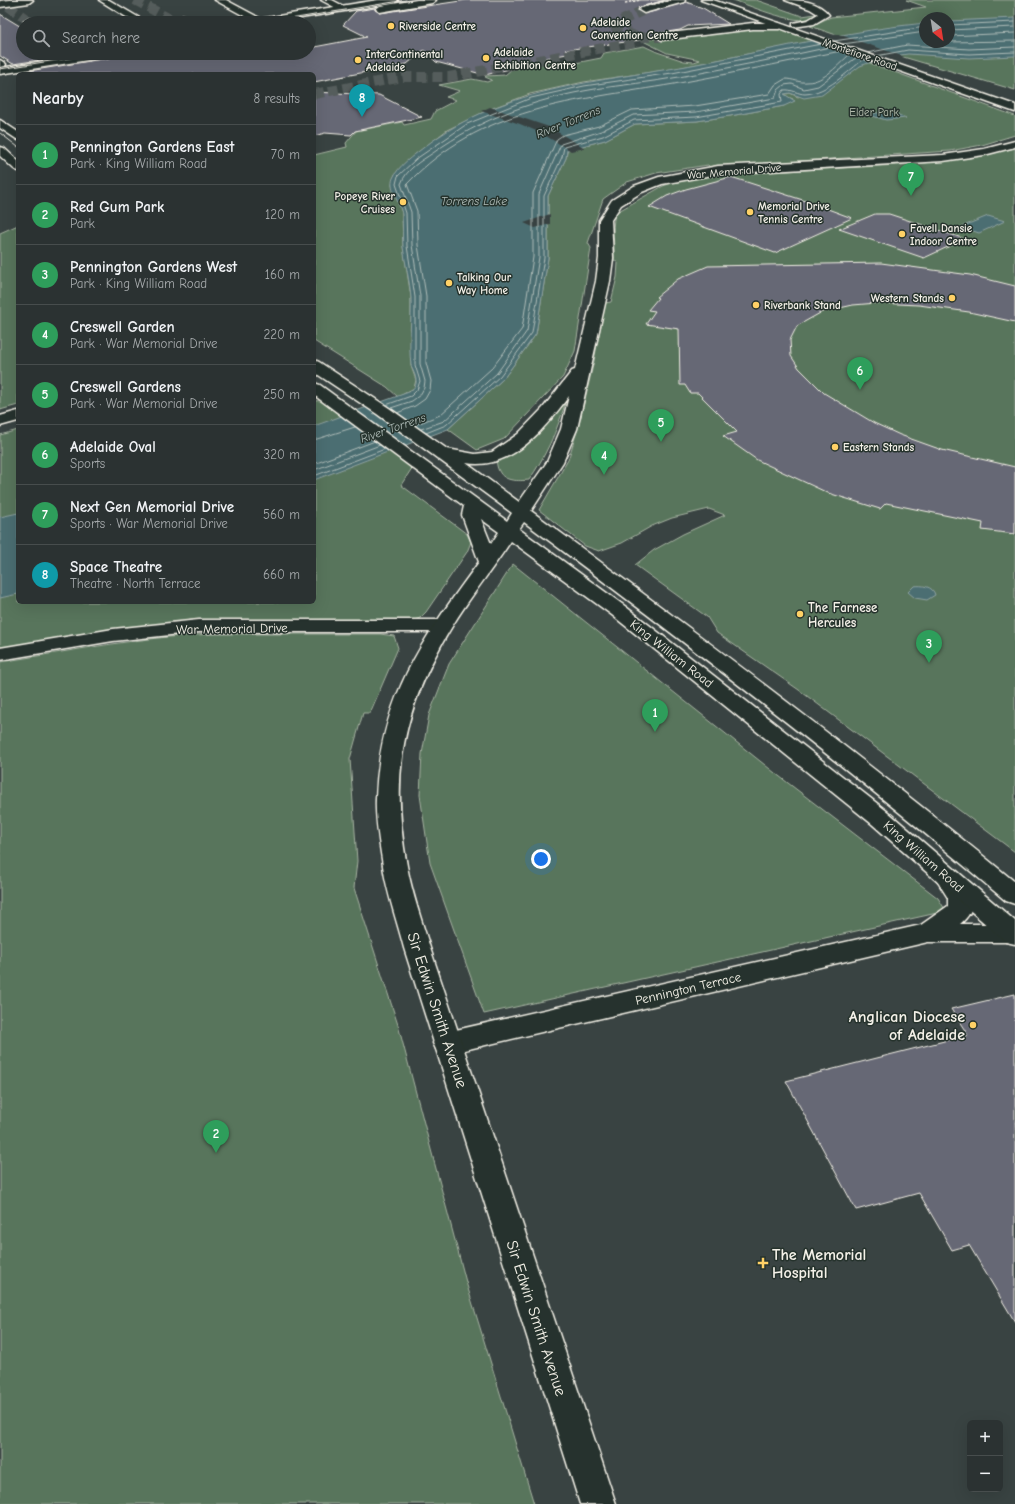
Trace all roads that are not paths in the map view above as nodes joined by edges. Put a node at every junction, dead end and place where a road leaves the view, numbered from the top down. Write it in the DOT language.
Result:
graph roads {
  1 [pos="29,0"];
  2 [pos="103,0"];
  3 [pos="219,0"];
  4 [pos="324,0"];
  5 [pos="394,0"];
  6 [pos="432,0"];
  7 [pos="681,0"];
  8 [pos="705,0"];
  9 [pos="722,0"];
  10 [pos="789,0"];
  11 [pos="4,5"];
  12 [pos="343,8"];
  13 [pos="644,10"];
  14 [pos="139,12"];
  15 [pos="353,13"];
  16 [pos="126,14"];
  17 [pos="130,16"];
  18 [pos="247,16"];
  19 [pos="294,16"];
  20 [pos="316,19"];
  21 [pos="756,22"];
  22 [pos="796,25"];
  23 [pos="662,37"];
  24 [pos="32,60"];
  25 [pos="52,60"];
  26 [pos="0,66"];
  27 [pos="1015,98"];
  28 [pos="1015,109"];
  29 [pos="0,123"];
  30 [pos="16,135"];
  31 [pos="1015,144"];
  32 [pos="0,150"];
  33 [pos="16,164"];
  34 [pos="316,366"];
  35 [pos="584,366"];
  36 [pos="316,389"];
  37 [pos="16,417"];
  38 [pos="0,421"];
  39 [pos="441,452"];
  40 [pos="473,503"];
  41 [pos="515,521"];
  42 [pos="488,562"];
  43 [pos="442,626"];
  44 [pos="0,654"];
  45 [pos="952,880"];
  46 [pos="1015,895"];
  47 [pos="1014,926"];
  48 [pos="928,932"];
  49 [pos="447,1043"];
  50 [pos="598,1504"];
  1 -- 11 [label="main road"];
  2 -- 16 [label="main road"];
  3 -- 18 [label="main road"];
  4 -- 12 [label="main road"];
  5 -- 12 [label="main road"];
  6 -- 15 [label="main road"];
  7 -- 13 [label="main road"];
  8 -- 21 [label="main road"];
  9 -- 22 [label="main road, Montefiore Road"];
  10 -- 22 [label="main road"];
  12 -- 15 [label="main road"];
  12 -- 19 [label="main road"];
  14 -- 16 [label="main road"];
  15 -- 20 [label="main road"];
  16 -- 17 [label="main road"];
  21 -- 23 [label="main road"];
  21 -- 28 [label="main road, Montefiore Road"];
  22 -- 27 [label="main road, Montefiore Road"];
  24 -- 26 [label="main road"];
  25 -- 26 [label="main road"];
  29 -- 30 [label="main road"];
  31 -- 35 [label="main road, War Memorial Drive"];
  32 -- 33 [label="main road"];
  34 -- 39 [label="main road, King William Road"];
  35 -- 39 [label="main road"];
  35 -- 41 [label="main road, War Memorial Drive"];
  36 -- 40 [label="main road, King William Road"];
  37 -- 38 [label="main road"];
  39 -- 41 [label="main road, King William Road"];
  40 -- 41 [label="main road, King William Road"];
  40 -- 42 [label="main road"];
  41 -- 42 [label="main road, Sir Edwin Smith Avenue"];
  41 -- 45 [label="main road, King William Road"];
  41 -- 46 [label="main road, King William Road"];
  42 -- 43 [label="main road, Sir Edwin Smith Avenue"];
  43 -- 44 [label="main road, War Memorial Drive"];
  43 -- 49 [label="main road, Sir Edwin Smith Avenue"];
  45 -- 47 [label="main road, King William Road"];
  45 -- 48 [label="main road, Pennington Terrace"];
  47 -- 48 [label="main road, Pennington Terrace"];
  48 -- 49 [label="main road, Pennington Terrace"];
  49 -- 50 [label="main road, Sir Edwin Smith Avenue"];
}
